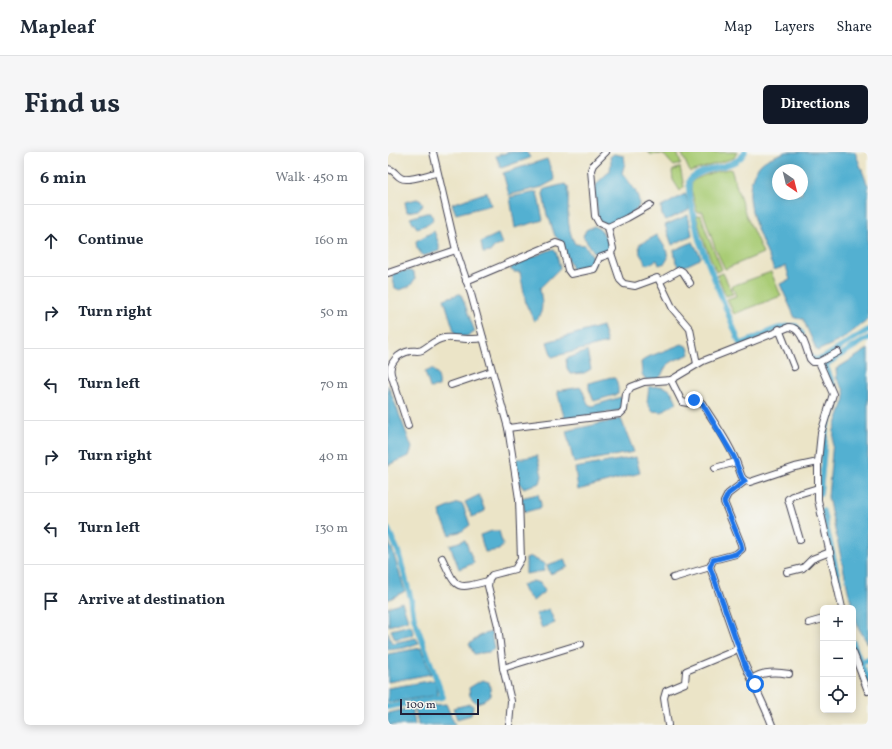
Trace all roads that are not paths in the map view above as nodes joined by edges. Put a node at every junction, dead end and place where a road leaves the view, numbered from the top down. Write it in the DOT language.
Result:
graph roads {
  1 [pos="433,152"];
  2 [pos="606,152"];
  3 [pos="388,169"];
  4 [pos="436,173"];
  5 [pos="650,205"];
  6 [pos="608,227"];
  7 [pos="456,250"];
  8 [pos="611,253"];
  9 [pos="388,273"];
  10 [pos="466,281"];
  11 [pos="660,281"];
  12 [pos="690,283"];
  13 [pos="779,329"];
  14 [pos="484,338"];
  15 [pos="838,352"];
  16 [pos="822,360"];
  17 [pos="698,364"];
  18 [pos="794,366"];
  19 [pos="492,371"];
  20 [pos="671,380"];
  21 [pos="451,384"];
  22 [pos="408,426"];
  23 [pos="508,428"];
  24 [pos="736,462"];
  25 [pos="818,462"];
  26 [pos="715,468"];
  27 [pos="745,481"];
  28 [pos="818,488"];
  29 [pos="800,540"];
  30 [pos="830,552"];
  31 [pos="442,558"];
  32 [pos="710,567"];
  33 [pos="787,572"];
  34 [pos="673,578"];
  35 [pos="488,582"];
  36 [pos="841,605"];
  37 [pos="820,620"];
  38 [pos="809,623"];
  39 [pos="581,644"];
  40 [pos="738,647"];
  41 [pos="856,660"];
  42 [pos="504,668"];
  43 [pos="789,674"];
  44 [pos="752,679"];
  45 [pos="868,691"];
  46 [pos="509,725"];
  47 [pos="668,725"];
  48 [pos="772,725"];
  1 -- 4 [label="street"];
  2 -- 6 [label="street"];
  3 -- 4 [label="street"];
  4 -- 7 [label="street"];
  5 -- 6 [label="street"];
  6 -- 8 [label="street"];
  7 -- 9 [label="street"];
  7 -- 10 [label="street"];
  8 -- 10 [label="street"];
  8 -- 11 [label="street"];
  10 -- 14 [label="street"];
  11 -- 12 [label="street"];
  11 -- 17 [label="street"];
  13 -- 16 [label="street"];
  13 -- 17 [label="street"];
  13 -- 18 [label="street"];
  14 -- 19 [label="street"];
  14 -- 22 [label="street"];
  15 -- 16 [label="street"];
  16 -- 25 [label="street"];
  17 -- 20 [label="street"];
  19 -- 21 [label="street"];
  19 -- 23 [label="street"];
  20 -- 23 [label="street"];
  20 -- 24 [label="street"];
  23 -- 35 [label="street"];
  24 -- 26 [label="street"];
  24 -- 27 [label="street"];
  25 -- 27 [label="street"];
  25 -- 28 [label="street"];
  27 -- 32 [label="street"];
  28 -- 29 [label="street"];
  28 -- 30 [label="street"];
  30 -- 33 [label="street"];
  30 -- 36 [label="street"];
  31 -- 35 [label="street"];
  32 -- 34 [label="street"];
  32 -- 40 [label="street"];
  35 -- 42 [label="street"];
  37 -- 38 [label="street"];
  39 -- 42 [label="street"];
  40 -- 44 [label="street"];
  40 -- 47 [label="street"];
  41 -- 45 [label="street"];
  42 -- 46 [label="street"];
  43 -- 44 [label="street"];
  44 -- 48 [label="street"];
}
